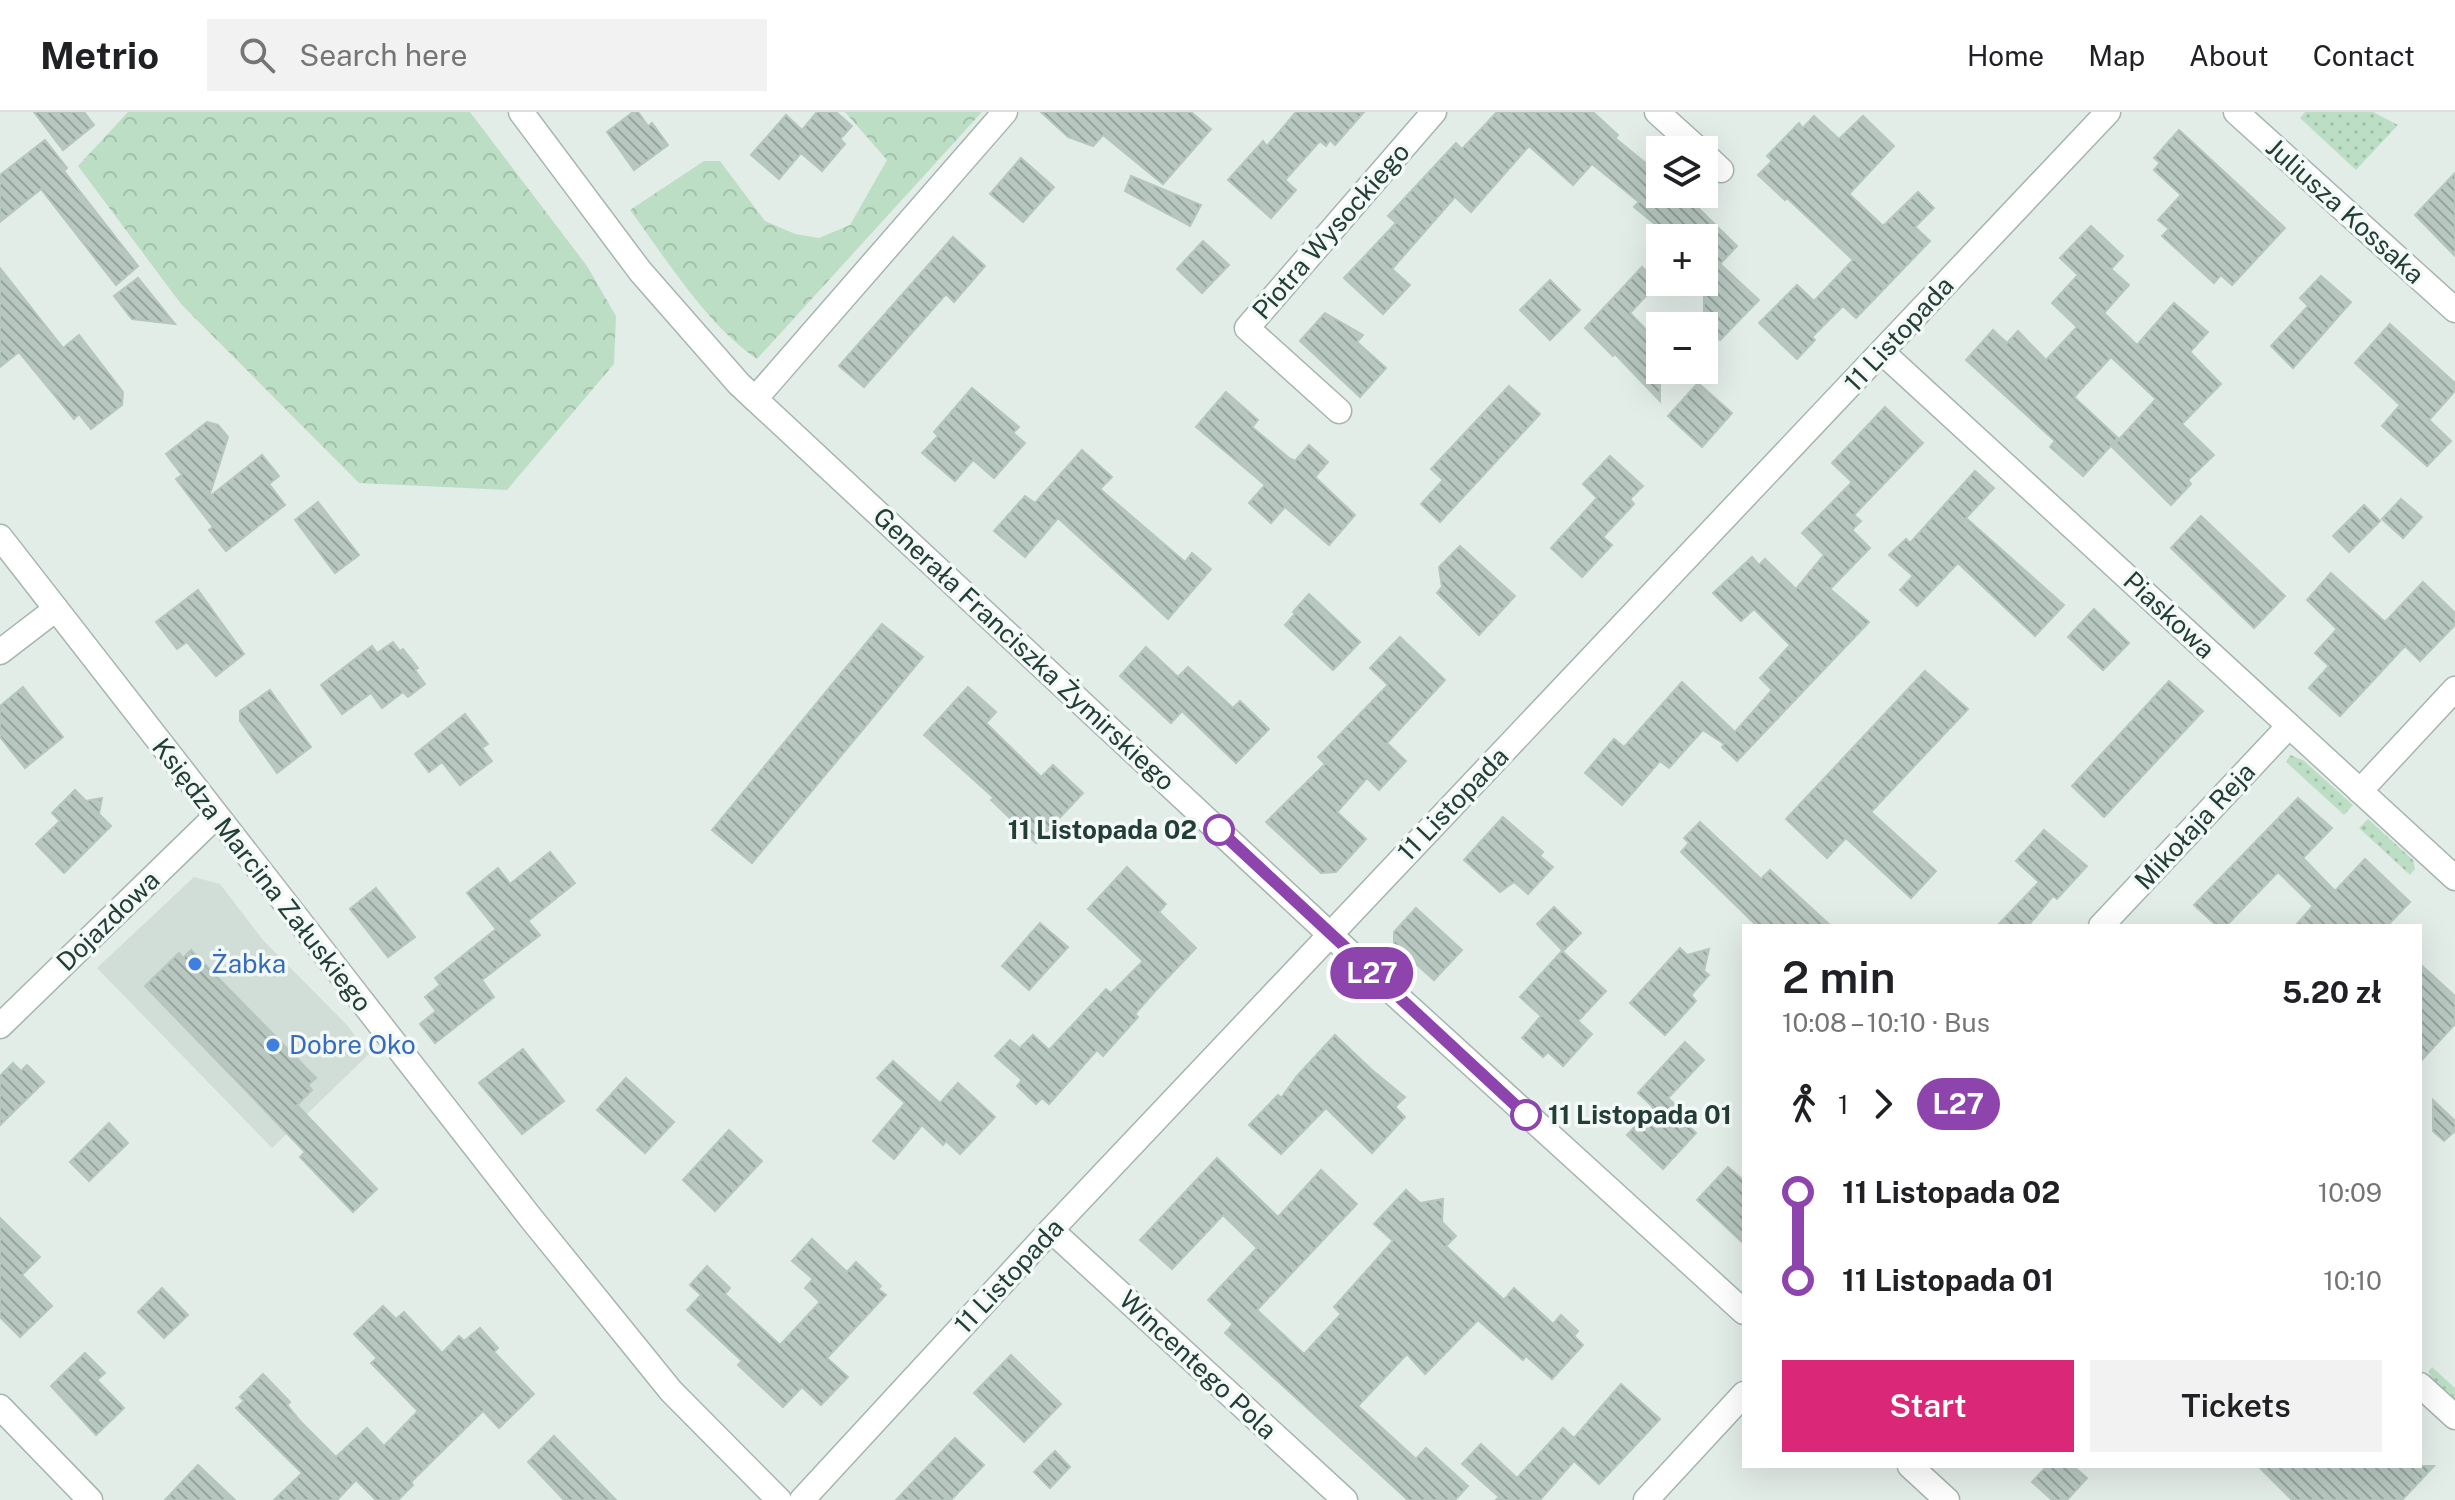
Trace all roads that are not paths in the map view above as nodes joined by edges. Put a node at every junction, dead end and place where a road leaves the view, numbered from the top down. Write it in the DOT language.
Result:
graph roads {
  1 [pos="521,112"];
  2 [pos="1005,112"];
  3 [pos="1434,112"];
  4 [pos="1657,112"];
  5 [pos="2108,112"];
  6 [pos="2236,112"];
  7 [pos="1684,136"];
  8 [pos="2455,310"];
  9 [pos="1882,352"];
  10 [pos="755,399"];
  11 [pos="1339,411"];
  12 [pos="0,537"];
  13 [pos="56,609"];
  14 [pos="0,652"];
  15 [pos="2455,689"];
  16 [pos="2289,726"];
  17 [pos="2360,791"];
  18 [pos="216,816"];
  19 [pos="2455,878"];
  20 [pos="2103,924"];
  21 [pos="1331,934"];
  22 [pos="0,1026"];
  23 [pos="1051,1230"];
  24 [pos="1742,1307"];
  25 [pos="2422,1387"];
  26 [pos="1742,1396"];
  27 [pos="0,1407"];
  28 [pos="2455,1417"];
  29 [pos="1912,1468"];
  30 [pos="90,1500"];
  31 [pos="779,1500"];
  32 [pos="802,1500"];
  33 [pos="1345,1500"];
  34 [pos="1646,1500"];
  35 [pos="1947,1500"];
  1 -- 10 [label="street, Generała Franciszka Żymirskiego"];
  2 -- 10 [label="street"];
  3 -- 11 [label="street, Piotra Wysockiego"];
  4 -- 7 [label="street"];
  5 -- 9 [label="street, 11 Listopada"];
  6 -- 8 [label="street, Juliusza Kossaka"];
  9 -- 16 [label="street, Piaskowa"];
  9 -- 21 [label="street, 11 Listopada"];
  10 -- 21 [label="street, Generała Franciszka Żymirskiego"];
  12 -- 13 [label="street, Księdza Marcina Załuskiego"];
  13 -- 14 [label="street"];
  13 -- 18 [label="street, Księdza Marcina Załuskiego"];
  15 -- 17 [label="street"];
  16 -- 17 [label="street, Piaskowa"];
  16 -- 20 [label="street, Mikołaja Reja"];
  17 -- 19 [label="street, Piaskowa"];
  18 -- 22 [label="street, Dojazdowa"];
  18 -- 31 [label="street, Księdza Marcina Załuskiego"];
  21 -- 23 [label="street, 11 Listopada"];
  21 -- 24 [label="street, Generała Franciszka Żymirskiego"];
  23 -- 32 [label="street, 11 Listopada"];
  23 -- 33 [label="street, Wincentego Pola"];
  25 -- 28 [label="street"];
  26 -- 34 [label="street"];
  27 -- 30 [label="street"];
  29 -- 35 [label="street"];
}
